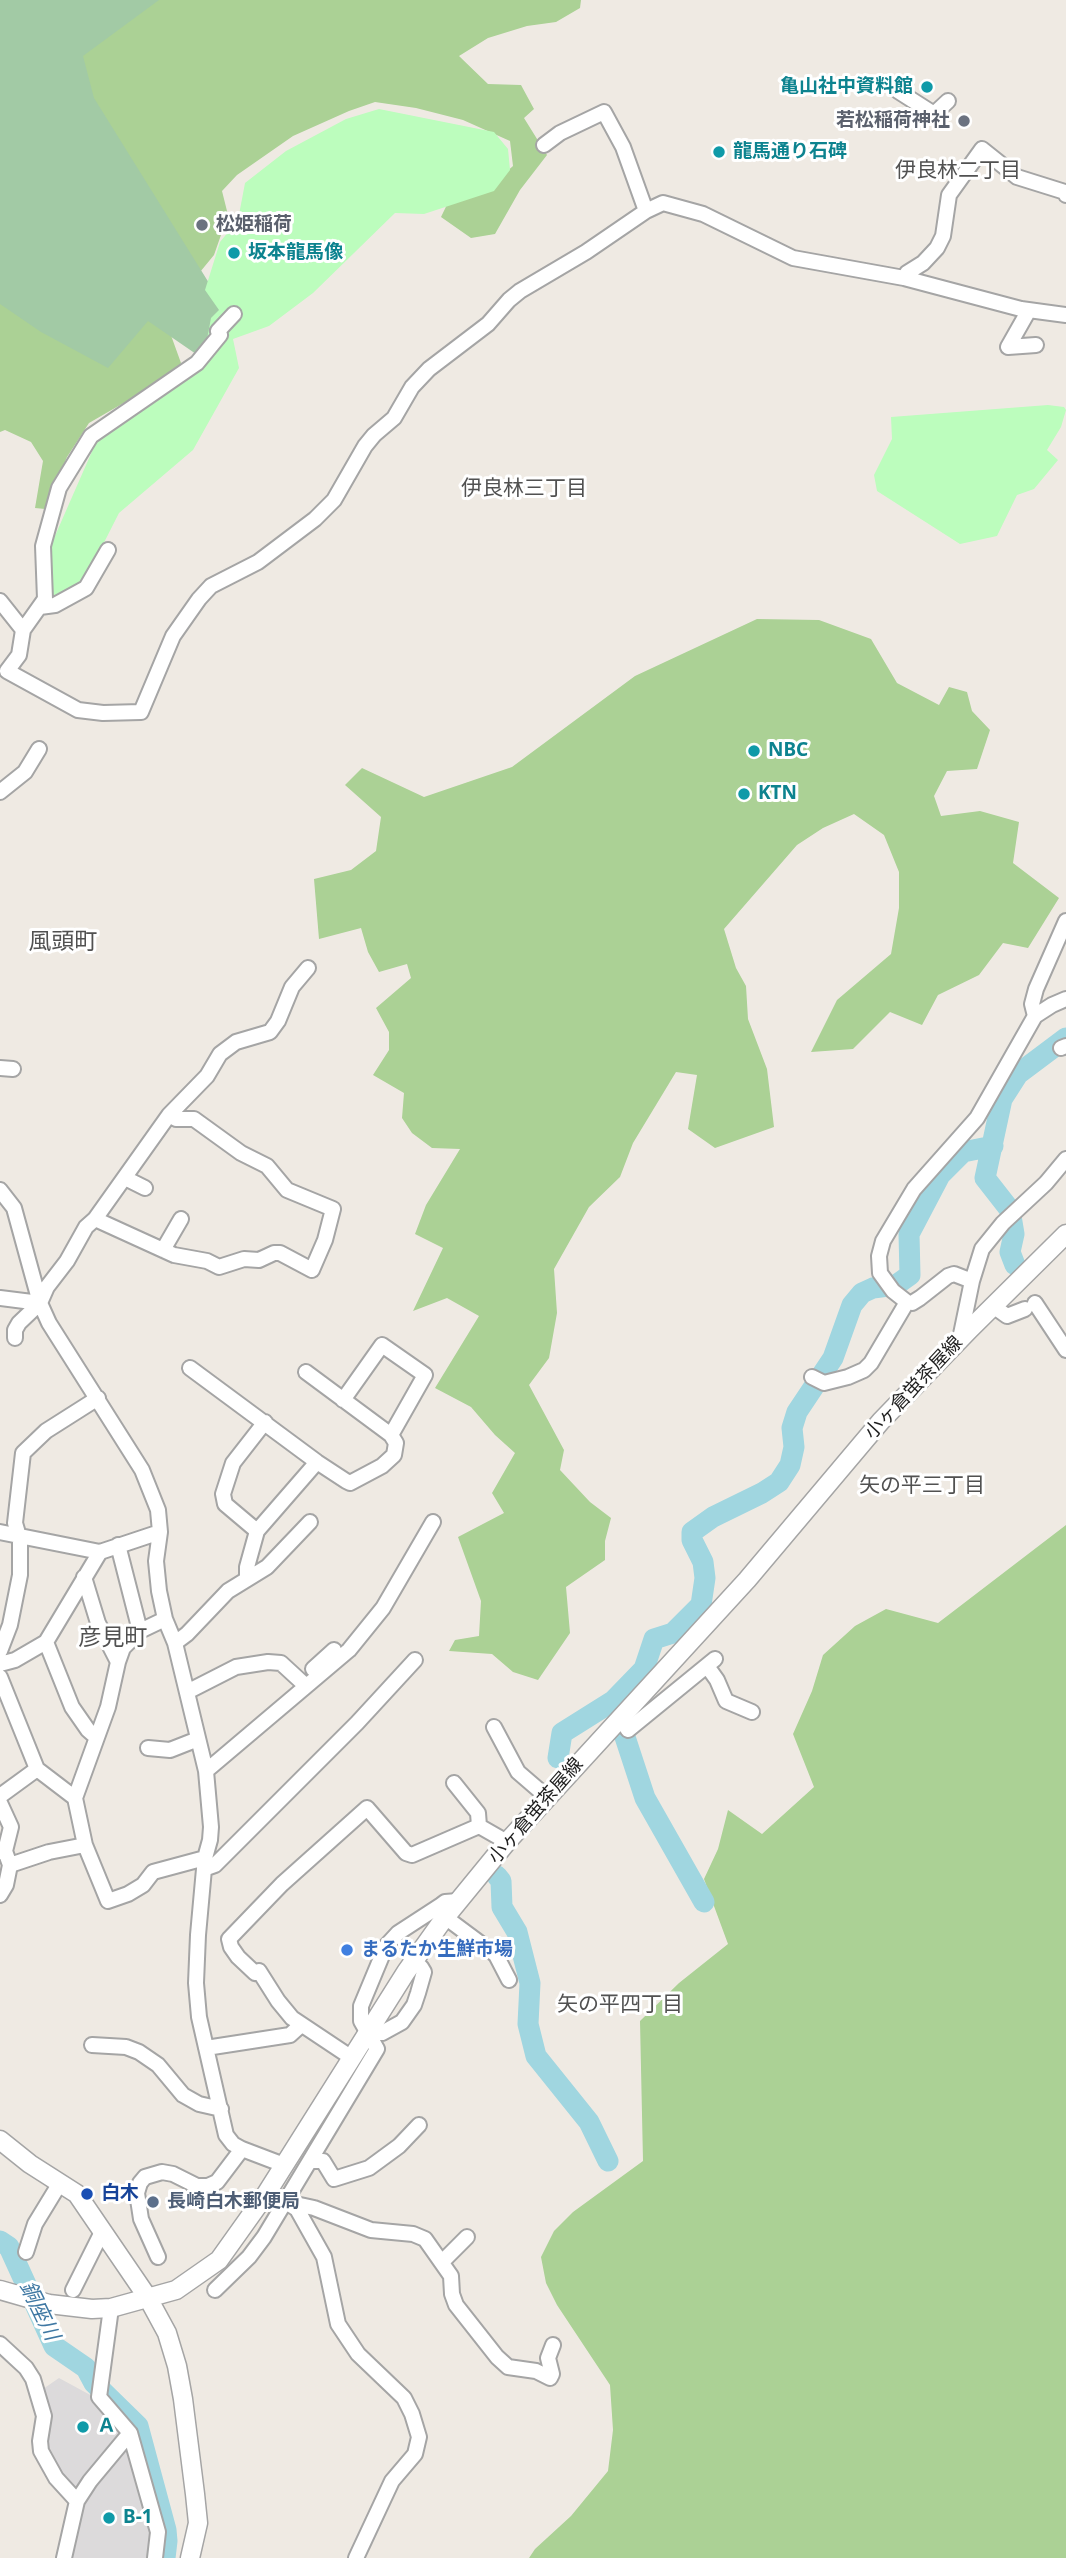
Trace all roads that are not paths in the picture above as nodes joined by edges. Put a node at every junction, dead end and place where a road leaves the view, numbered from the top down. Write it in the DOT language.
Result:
graph roads {
  1 [pos="898,91"];
  2 [pos="948,101"];
  3 [pos="544,145"];
  4 [pos="1066,195"];
  5 [pos="646,211"];
  6 [pos="904,278"];
  7 [pos="1029,310"];
  8 [pos="233,314"];
  9 [pos="1066,315"];
  10 [pos="1036,345"];
  11 [pos="108,550"];
  12 [pos="0,601"];
  13 [pos="40,607"];
  14 [pos="23,630"];
  15 [pos="3,670"];
  16 [pos="39,750"];
  17 [pos="0,792"];
  18 [pos="1066,921"];
  19 [pos="308,968"];
  20 [pos="1066,999"];
  21 [pos="1035,1016"];
  22 [pos="169,1115"];
  23 [pos="1066,1159"];
  24 [pos="125,1178"];
  25 [pos="145,1188"];
  26 [pos="0,1190"];
  27 [pos="95,1219"];
  28 [pos="181,1219"];
  29 [pos="1066,1234"];
  30 [pos="163,1250"];
  31 [pos="972,1281"];
  32 [pos="0,1298"];
  33 [pos="907,1302"];
  34 [pos="40,1303"];
  35 [pos="993,1306"];
  36 [pos="15,1338"];
  37 [pos="960,1339"];
  38 [pos="1066,1350"];
  39 [pos="190,1368"];
  40 [pos="306,1372"];
  41 [pos="818,1380"];
  42 [pos="99,1398"];
  43 [pos="343,1400"];
  44 [pos="265,1422"];
  45 [pos="391,1435"];
  46 [pos="317,1462"];
  47 [pos="310,1522"];
  48 [pos="433,1522"];
  49 [pos="257,1531"];
  50 [pos="0,1532"];
  51 [pos="160,1532"];
  52 [pos="18,1535"];
  53 [pos="118,1545"];
  54 [pos="100,1552"];
  55 [pos="84,1577"];
  56 [pos="247,1577"];
  57 [pos="165,1619"];
  58 [pos="140,1631"];
  59 [pos="46,1642"];
  60 [pos="175,1643"];
  61 [pos="334,1650"];
  62 [pos="0,1651"];
  63 [pos="415,1660"];
  64 [pos="118,1662"];
  65 [pos="281,1663"];
  66 [pos="0,1664"];
  67 [pos="0,1677"];
  68 [pos="306,1686"];
  69 [pos="187,1692"];
  70 [pos="752,1712"];
  71 [pos="621,1719"];
  72 [pos="494,1727"];
  73 [pos="96,1737"];
  74 [pos="198,1739"];
  75 [pos="148,1748"];
  76 [pos="37,1769"];
  77 [pos="206,1771"];
  78 [pos="454,1783"];
  79 [pos="0,1796"];
  80 [pos="547,1797"];
  81 [pos="75,1798"];
  82 [pos="0,1803"];
  83 [pos="479,1826"];
  84 [pos="507,1842"];
  85 [pos="85,1845"];
  86 [pos="5,1856"];
  87 [pos="204,1864"];
  88 [pos="0,1895"];
  89 [pos="458,1901"];
  90 [pos="445,1917"];
  91 [pos="421,1967"];
  92 [pos="509,1979"];
  93 [pos="301,2025"];
  94 [pos="368,2032"];
  95 [pos="92,2045"];
  96 [pos="206,2048"];
  97 [pos="352,2058"];
  98 [pos="221,2109"];
  99 [pos="419,2125"];
  100 [pos="0,2140"];
  101 [pos="242,2149"];
  102 [pos="311,2161"];
  103 [pos="284,2165"];
  104 [pos="60,2183"];
  105 [pos="286,2202"];
  106 [pos="102,2232"];
  107 [pos="467,2237"];
  108 [pos="26,2252"];
  109 [pos="158,2258"];
  110 [pos="442,2262"];
  111 [pos="73,2290"];
  112 [pos="215,2290"];
  113 [pos="8,2293"];
  114 [pos="148,2298"];
  115 [pos="111,2308"];
  116 [pos="0,2344"];
  117 [pos="553,2345"];
  118 [pos="130,2433"];
  119 [pos="77,2501"];
  120 [pos="64,2558"];
  121 [pos="155,2558"];
  122 [pos="190,2558"];
  123 [pos="356,2558"];
  1 -- 2 [label="street"];
  3 -- 5 [label="street"];
  4 -- 6 [label="street"];
  5 -- 6 [label="street"];
  5 -- 15 [label="street"];
  6 -- 7 [label="street"];
  7 -- 9 [label="street"];
  7 -- 10 [label="street"];
  8 -- 13 [label="street"];
  11 -- 13 [label="street"];
  12 -- 14 [label="street"];
  13 -- 14 [label="street"];
  14 -- 15 [label="street"];
  16 -- 17 [label="street"];
  18 -- 21 [label="street"];
  19 -- 22 [label="street"];
  20 -- 21 [label="street"];
  21 -- 33 [label="street"];
  22 -- 24 [label="street"];
  22 -- 30 [label="street"];
  23 -- 31 [label="street"];
  24 -- 25 [label="street"];
  24 -- 27 [label="street"];
  26 -- 34 [label="street"];
  27 -- 30 [label="street"];
  27 -- 34 [label="street"];
  28 -- 30 [label="street"];
  29 -- 35 [label="street, 小ヶ倉蛍茶屋線"];
  31 -- 33 [label="street"];
  31 -- 37 [label="street"];
  32 -- 34 [label="street"];
  33 -- 41 [label="street"];
  34 -- 36 [label="street"];
  34 -- 42 [label="street"];
  35 -- 37 [label="street, 小ヶ倉蛍茶屋線"];
  35 -- 38 [label="street"];
  37 -- 71 [label="street, 小ヶ倉蛍茶屋線"];
  39 -- 44 [label="street"];
  40 -- 43 [label="street"];
  42 -- 51 [label="street"];
  42 -- 52 [label="street"];
  43 -- 45 [label="street"];
  43 -- 45 [label="street"];
  44 -- 46 [label="street"];
  44 -- 49 [label="street"];
  45 -- 46 [label="street"];
  46 -- 49 [label="street"];
  47 -- 56 [label="street"];
  48 -- 68 [label="street"];
  49 -- 56 [label="street"];
  50 -- 52 [label="street"];
  51 -- 53 [label="street"];
  51 -- 57 [label="street"];
  52 -- 54 [label="street"];
  52 -- 62 [label="street"];
  53 -- 54 [label="street"];
  53 -- 58 [label="street"];
  54 -- 55 [label="street"];
  55 -- 59 [label="street"];
  55 -- 64 [label="street"];
  56 -- 60 [label="street"];
  57 -- 58 [label="street"];
  57 -- 60 [label="street"];
  58 -- 64 [label="street"];
  59 -- 66 [label="street"];
  59 -- 73 [label="street"];
  60 -- 69 [label="street"];
  61 -- 65 [label="street"];
  63 -- 87 [label="street"];
  64 -- 73 [label="street"];
  65 -- 68 [label="street"];
  65 -- 69 [label="street"];
  67 -- 76 [label="street"];
  68 -- 77 [label="street"];
  69 -- 74 [label="street"];
  70 -- 71 [label="street"];
  71 -- 80 [label="street, 小ヶ倉蛍茶屋線"];
  72 -- 80 [label="street"];
  73 -- 81 [label="street"];
  74 -- 75 [label="street"];
  74 -- 77 [label="street"];
  76 -- 79 [label="street"];
  76 -- 81 [label="street"];
  77 -- 87 [label="street"];
  78 -- 83 [label="street"];
  80 -- 84 [label="street, 小ヶ倉蛍茶屋線"];
  81 -- 85 [label="street"];
  82 -- 86 [label="street"];
  83 -- 84 [label="street"];
  83 -- 93 [label="street"];
  84 -- 89 [label="street, 小ヶ倉蛍茶屋線"];
  85 -- 86 [label="street"];
  85 -- 87 [label="street"];
  86 -- 88 [label="street"];
  87 -- 96 [label="street"];
  89 -- 90 [label="street, 小ヶ倉蛍茶屋線"];
  89 -- 94 [label="street"];
  90 -- 92 [label="street"];
  90 -- 94 [label="street, 小ヶ倉蛍茶屋線"];
  91 -- 94 [label="street"];
  93 -- 96 [label="street"];
  93 -- 97 [label="street"];
  94 -- 97 [label="street, 小ヶ倉蛍茶屋線"];
  94 -- 102 [label="street"];
  95 -- 98 [label="street"];
  96 -- 98 [label="street"];
  97 -- 103 [label="street, 小ヶ倉蛍茶屋線"];
  98 -- 101 [label="street"];
  99 -- 102 [label="street"];
  100 -- 104 [label="street"];
  101 -- 103 [label="street"];
  101 -- 109 [label="street"];
  102 -- 105 [label="street"];
  103 -- 114 [label="street, 小ヶ倉蛍茶屋線"];
  104 -- 106 [label="street"];
  104 -- 108 [label="street"];
  105 -- 110 [label="street"];
  105 -- 112 [label="street"];
  105 -- 123 [label="street"];
  106 -- 111 [label="street"];
  106 -- 114 [label="street"];
  107 -- 110 [label="street"];
  110 -- 117 [label="street"];
  113 -- 115 [label="street, 小ヶ倉蛍茶屋線"];
  114 -- 115 [label="street, 小ヶ倉蛍茶屋線"];
  114 -- 122 [label="street"];
  115 -- 118 [label="street"];
  116 -- 119 [label="street"];
  118 -- 119 [label="street"];
  118 -- 121 [label="street"];
  119 -- 120 [label="street"];
}
